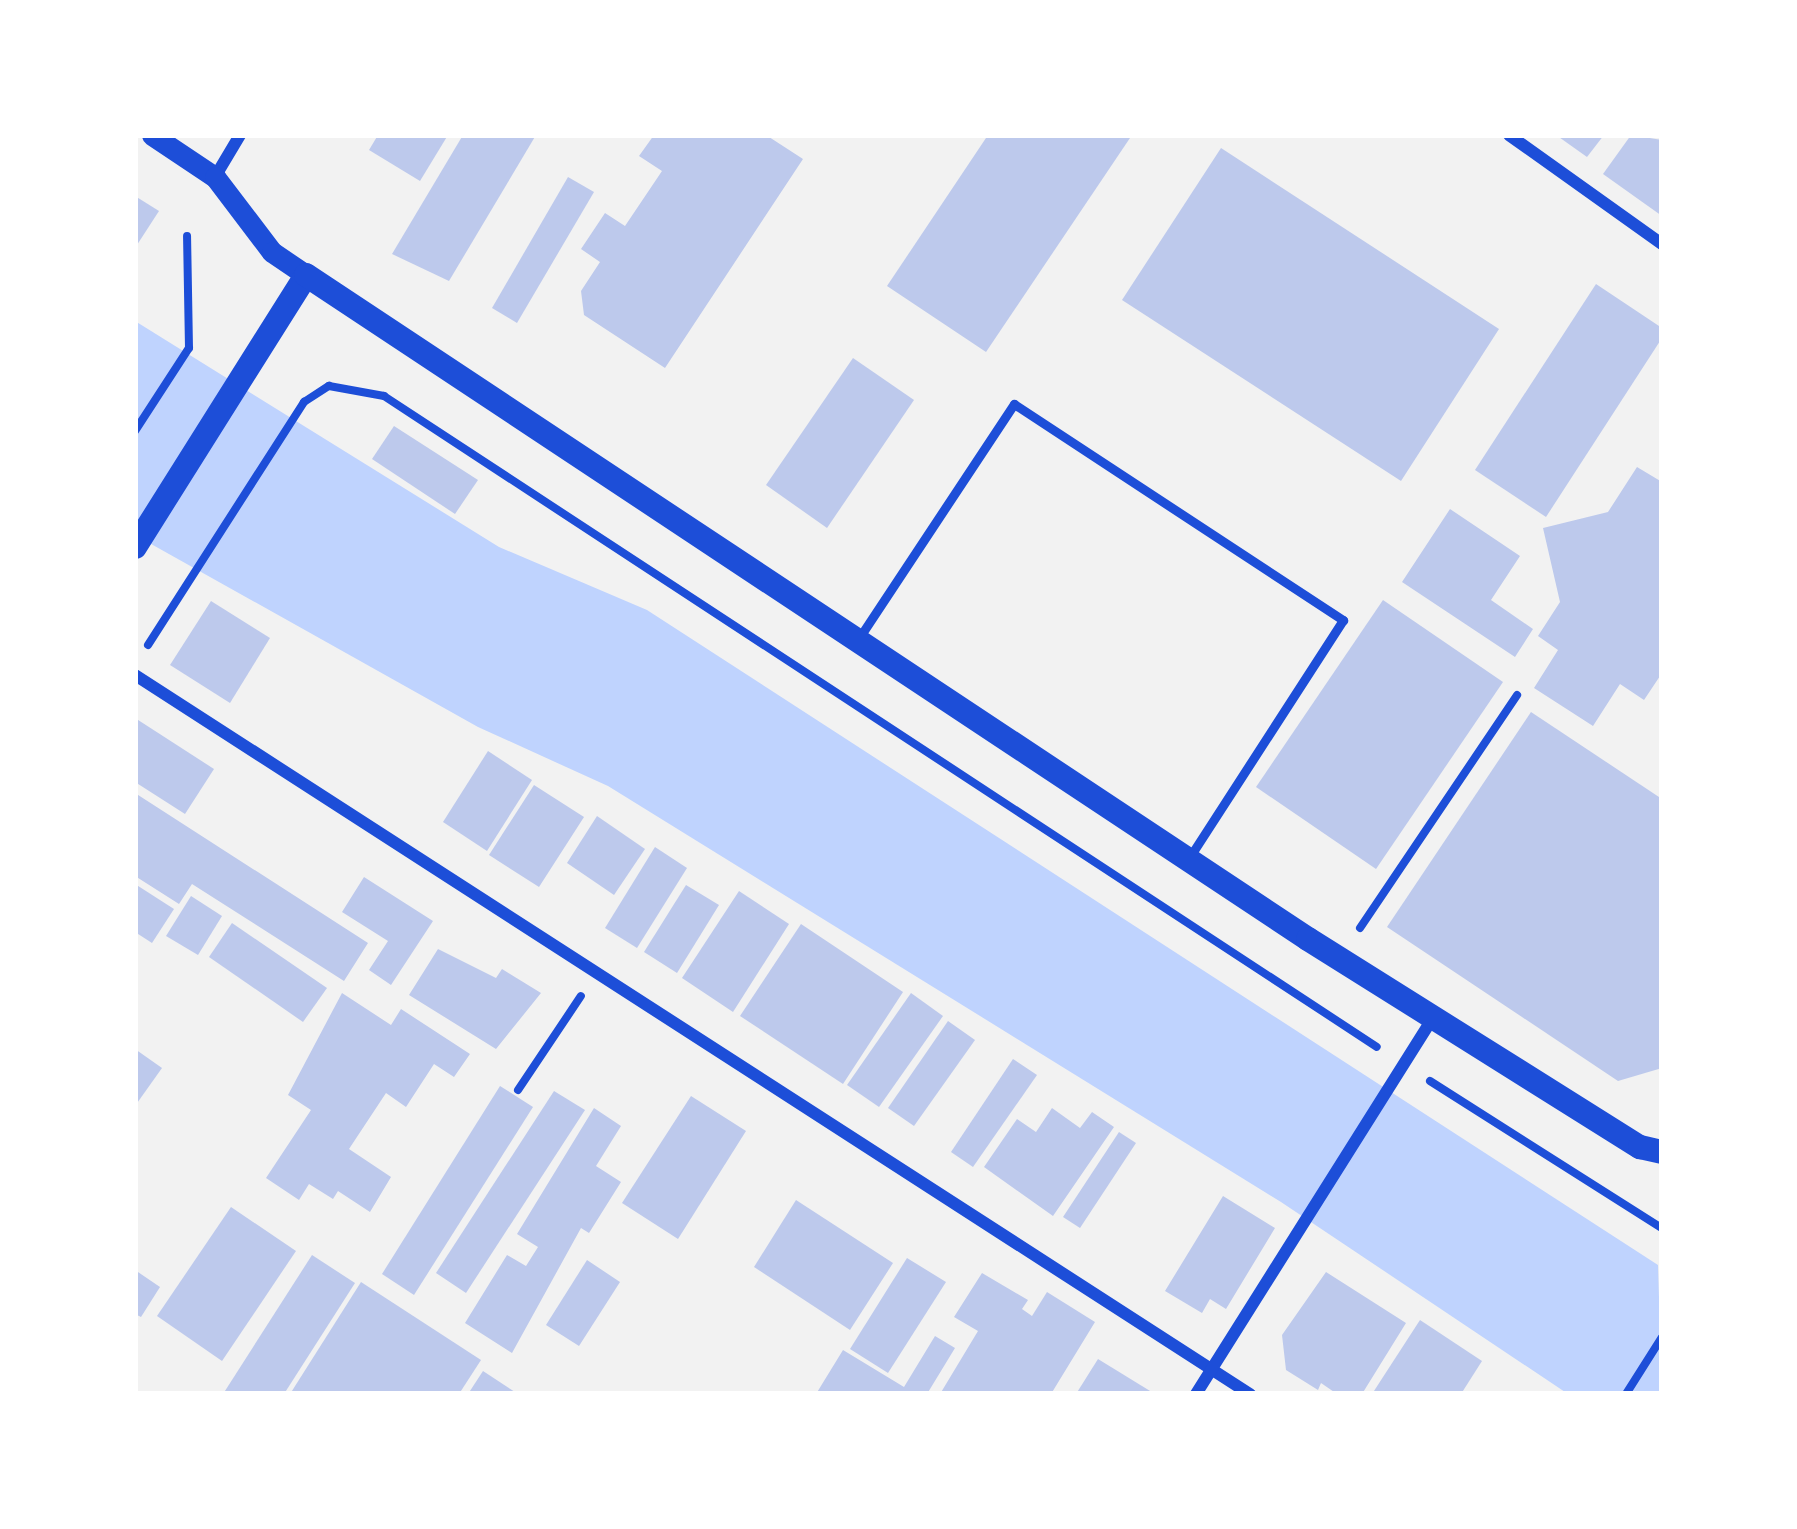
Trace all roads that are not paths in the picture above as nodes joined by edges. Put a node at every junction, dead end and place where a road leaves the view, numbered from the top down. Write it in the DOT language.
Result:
graph roads {
  1 [pos="152,135"];
  2 [pos="240,135"];
  3 [pos="1509,135"];
  4 [pos="215,177"];
  5 [pos="1662,244"];
  6 [pos="306,275"];
  7 [pos="135,547"];
  8 [pos="859,638"];
  9 [pos="135,675"];
  10 [pos="1188,860"];
  11 [pos="1433,1018"];
  12 [pos="1662,1152"];
  13 [pos="1211,1368"];
  14 [pos="1196,1394"];
  15 [pos="1250,1394"];
  1 -- 4 [label="street"];
  2 -- 4 [label="street"];
  3 -- 5 [label="street"];
  4 -- 6 [label="street"];
  6 -- 7 [label="main road"];
  6 -- 8 [label="main road"];
  8 -- 10 [label="main road"];
  8 -- 10 [label="lane"];
  9 -- 13 [label="street"];
  10 -- 11 [label="main road"];
  11 -- 12 [label="main road"];
  11 -- 13 [label="street"];
  13 -- 14 [label="street"];
  13 -- 15 [label="street"];
}
